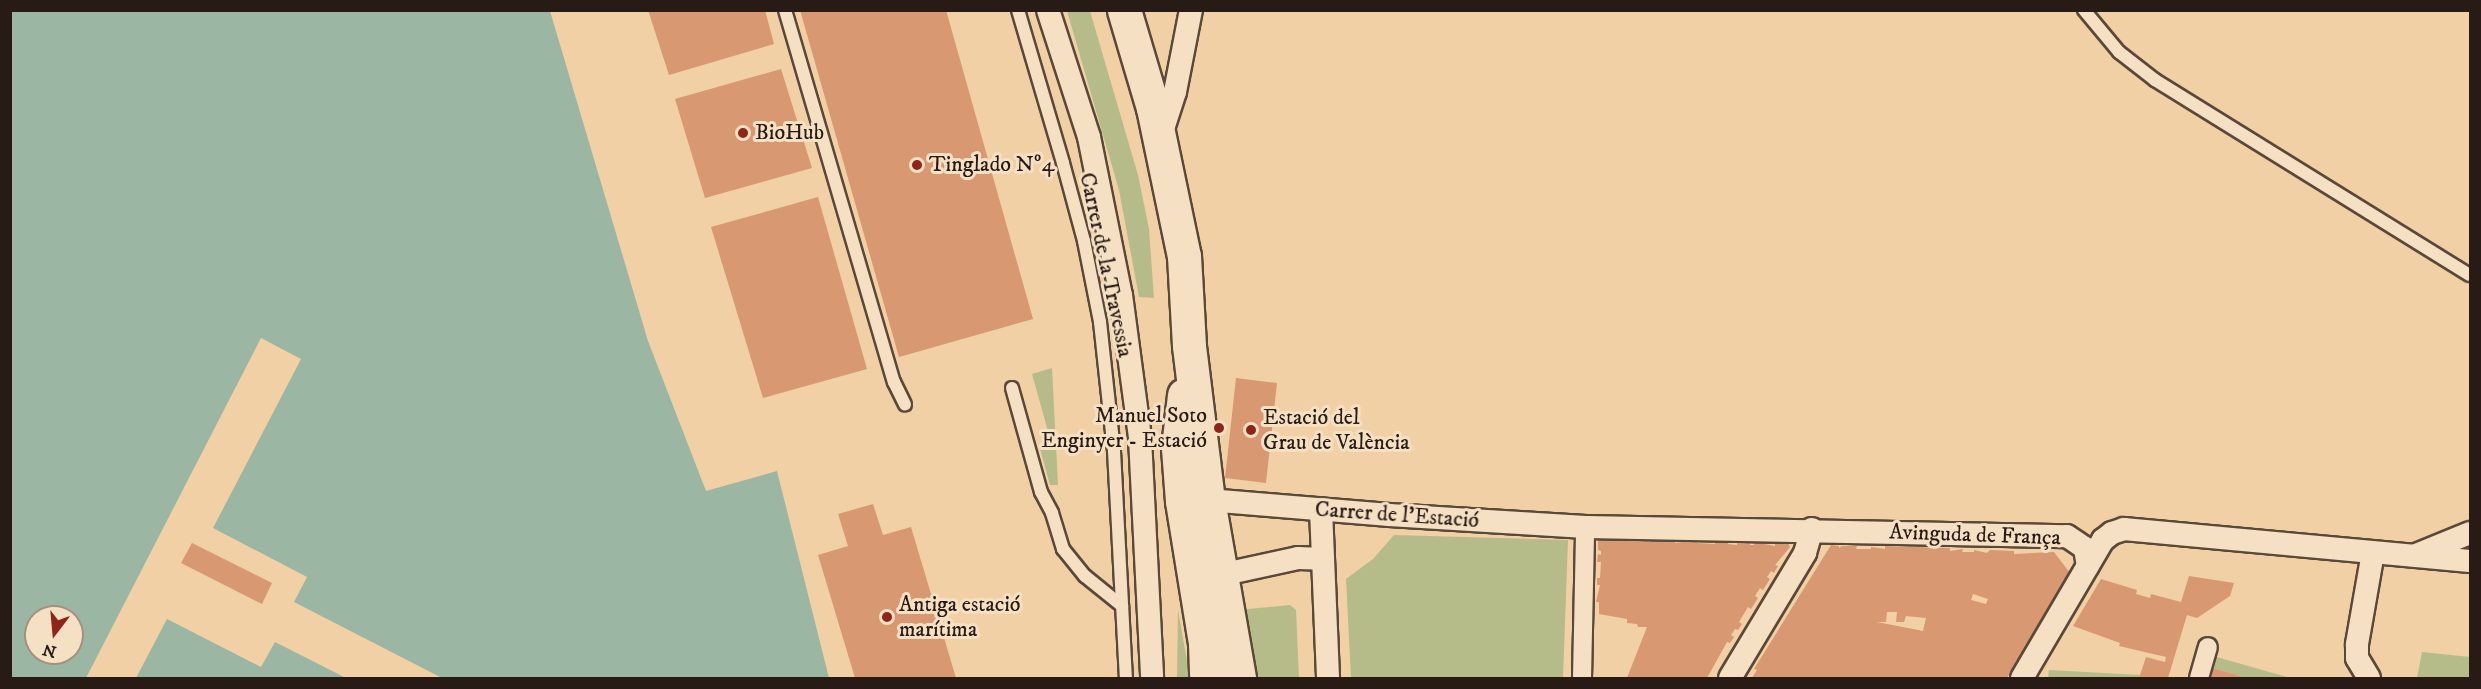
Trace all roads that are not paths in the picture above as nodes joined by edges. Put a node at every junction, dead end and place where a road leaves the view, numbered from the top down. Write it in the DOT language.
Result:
graph roads {
  1 [pos="785,10"];
  2 [pos="1018,10"];
  3 [pos="1048,10"];
  4 [pos="1124,10"];
  5 [pos="1191,10"];
  6 [pos="2084,10"];
  7 [pos="1160,139"];
  8 [pos="2470,275"];
  9 [pos="1189,346"];
  10 [pos="1012,388"];
  11 [pos="905,405"];
  12 [pos="1208,500"];
  13 [pos="1321,510"];
  14 [pos="1812,529"];
  15 [pos="1586,531"];
  16 [pos="2470,533"];
  17 [pos="2373,552"];
  18 [pos="2415,555"];
  19 [pos="1323,559"];
  20 [pos="2470,561"];
  21 [pos="2088,566"];
  22 [pos="1220,575"];
  23 [pos="1122,606"];
  24 [pos="1204,643"];
  25 [pos="2208,647"];
  26 [pos="1126,678"];
  27 [pos="1152,678"];
  28 [pos="1206,678"];
  29 [pos="1215,678"];
  30 [pos="1239,678"];
  31 [pos="1328,678"];
  32 [pos="1582,678"];
  33 [pos="1730,678"];
  34 [pos="2022,678"];
  35 [pos="2199,678"];
  36 [pos="2369,678"];
  1 -- 11 [label="lane"];
  2 -- 23 [label="lane, Carrer de la Travessia"];
  3 -- 27 [label="street"];
  4 -- 7 [label="main road"];
  5 -- 7 [label="street"];
  6 -- 8 [label="lane"];
  7 -- 9 [label="main road"];
  9 -- 12 [label="main road"];
  9 -- 24 [label="main road"];
  10 -- 23 [label="lane"];
  12 -- 13 [label="street, Carrer de l'Estació"];
  12 -- 22 [label="main road"];
  13 -- 15 [label="street, Carrer de l'Estació"];
  13 -- 19 [label="street"];
  14 -- 15 [label="street, Avinguda de França"];
  14 -- 21 [label="street, Avinguda de França"];
  14 -- 33 [label="street"];
  15 -- 32 [label="street"];
  16 -- 18 [label="street"];
  17 -- 18 [label="street, Avinguda de França"];
  17 -- 21 [label="street, Avinguda de França"];
  17 -- 36 [label="street"];
  18 -- 20 [label="street, Avinguda de França"];
  19 -- 22 [label="street"];
  19 -- 31 [label="street"];
  21 -- 34 [label="street"];
  22 -- 30 [label="main road"];
  23 -- 26 [label="lane, Carrer de la Travessia"];
  24 -- 28 [label="main road"];
  24 -- 29 [label="main road"];
  25 -- 35 [label="street"];
}
